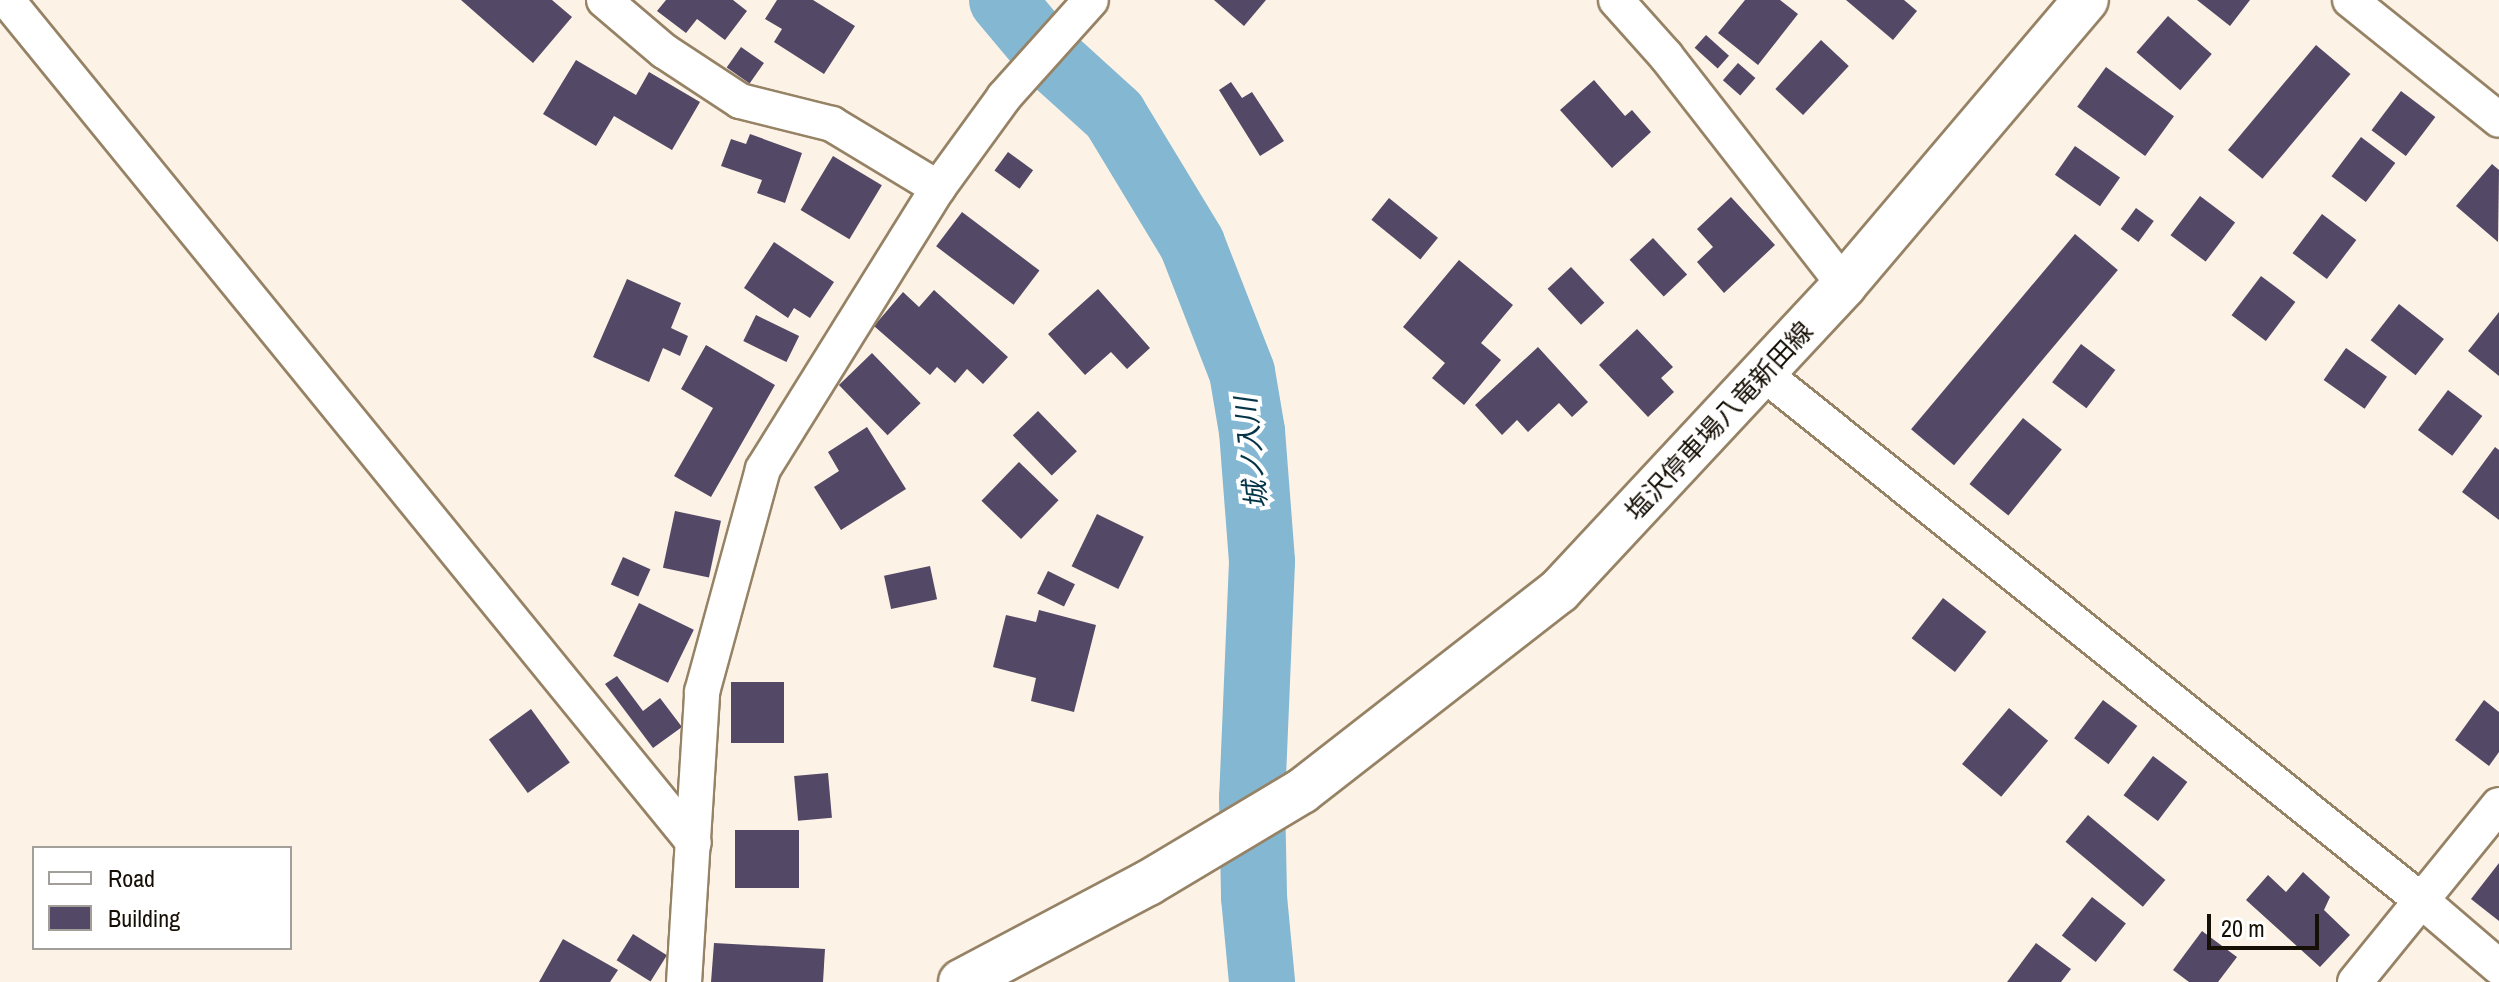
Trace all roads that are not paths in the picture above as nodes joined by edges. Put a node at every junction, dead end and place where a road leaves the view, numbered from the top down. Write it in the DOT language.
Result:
graph roads {
  1 [pos="7,0"];
  2 [pos="604,0"];
  3 [pos="1091,0"];
  4 [pos="1616,0"];
  5 [pos="2086,0"];
  6 [pos="2350,0"];
  7 [pos="2499,120"];
  8 [pos="938,188"];
  9 [pos="1844,285"];
  10 [pos="1764,374"];
  11 [pos="2499,805"];
  12 [pos="694,843"];
  13 [pos="2422,901"];
  14 [pos="2499,967"];
  15 [pos="684,982"];
  16 [pos="961,982"];
  17 [pos="2355,982"];
  1 -- 12 [label="street"];
  2 -- 8 [label="street"];
  3 -- 8 [label="street"];
  4 -- 9 [label="street"];
  5 -- 9 [label="main road, 塩沢停車場八竜新田線"];
  6 -- 7 [label="street"];
  8 -- 12 [label="street"];
  9 -- 10 [label="main road, 塩沢停車場八竜新田線"];
  10 -- 13 [label="street"];
  10 -- 16 [label="main road, 塩沢停車場八竜新田線"];
  11 -- 13 [label="street"];
  12 -- 15 [label="street"];
  13 -- 14 [label="street"];
  13 -- 17 [label="street"];
}
